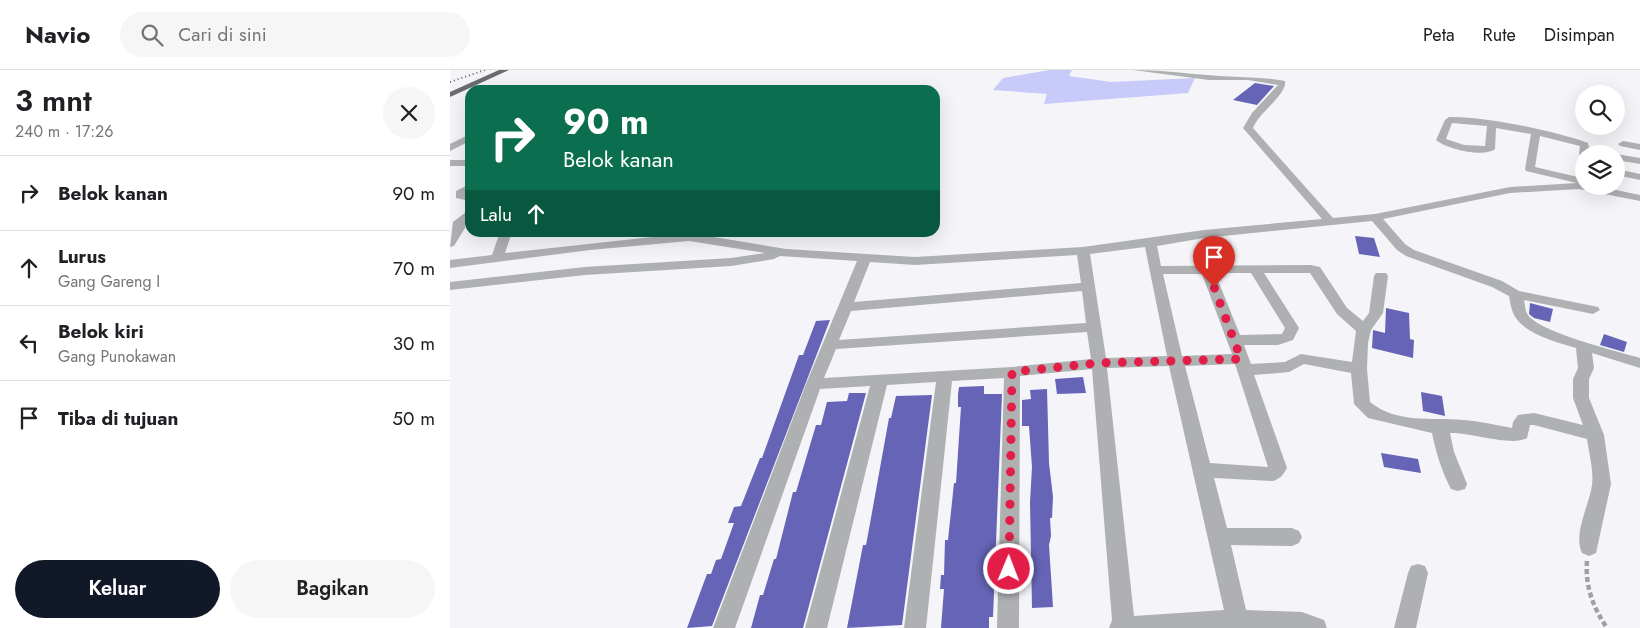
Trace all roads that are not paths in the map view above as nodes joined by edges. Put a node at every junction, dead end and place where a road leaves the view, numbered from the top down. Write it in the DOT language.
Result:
graph roads {
  1 [pos="1137,70"];
  2 [pos="509,71"];
  3 [pos="475,85"];
  4 [pos="484,85"];
  5 [pos="465,89"];
  6 [pos="465,94"];
  7 [pos="450,95"];
  8 [pos="450,102"];
  9 [pos="1492,125"];
  10 [pos="1536,133"];
  11 [pos="465,140"];
  12 [pos="1623,144"];
  13 [pos="1582,145"];
  14 [pos="1640,147"];
  15 [pos="450,148"];
  16 [pos="1625,159"];
  17 [pos="1640,162"];
  18 [pos="450,163"];
  19 [pos="465,163"];
  20 [pos="1625,174"];
  21 [pos="1640,177"];
  22 [pos="1575,182"];
  23 [pos="1575,183"];
  24 [pos="465,190"];
  25 [pos="1625,194"];
  26 [pos="465,197"];
  27 [pos="1640,198"];
  28 [pos="465,214"];
  29 [pos="450,217"];
  30 [pos="465,217"];
  31 [pos="1375,217"];
  32 [pos="1330,221"];
  33 [pos="504,237"];
  34 [pos="672,237"];
  35 [pos="701,237"];
  36 [pos="450,243"];
  37 [pos="1150,243"];
  38 [pos="1082,251"];
  39 [pos="786,254"];
  40 [pos="498,257"];
  41 [pos="864,258"];
  42 [pos="450,264"];
  43 [pos="1207,269"];
  44 [pos="1255,269"];
  45 [pos="1155,270"];
  46 [pos="1381,276"];
  47 [pos="450,286"];
  48 [pos="1087,287"];
  49 [pos="1515,294"];
  50 [pos="845,307"];
  51 [pos="1593,310"];
  52 [pos="1094,327"];
  53 [pos="1364,330"];
  54 [pos="1234,340"];
  55 [pos="1583,344"];
  56 [pos="830,345"];
  57 [pos="1176,362"];
  58 [pos="1099,363"];
  59 [pos="1640,363"];
  60 [pos="1243,364"];
  61 [pos="1359,369"];
  62 [pos="1012,372"];
  63 [pos="945,376"];
  64 [pos="880,380"];
  65 [pos="814,384"];
  66 [pos="1440,428"];
  67 [pos="1595,435"];
  68 [pos="1203,470"];
  69 [pos="1458,484"];
  70 [pos="1220,536"];
  71 [pos="1292,537"];
  72 [pos="1588,547"];
  73 [pos="1418,573"];
  74 [pos="1237,620"];
  75 [pos="1123,627"];
  76 [pos="724,628"];
  77 [pos="816,628"];
  78 [pos="915,628"];
  79 [pos="1008,628"];
  80 [pos="1316,628"];
  81 [pos="1405,628"];
  1 -- 32 [label="street"];
  2 -- 3 [label="highway"];
  2 -- 4 [label="highway"];
  5 -- 7 [label="highway"];
  6 -- 8 [label="highway"];
  9 -- 9 [label="street"];
  9 -- 10 [label="street"];
  10 -- 13 [label="street"];
  10 -- 22 [label="street"];
  11 -- 15 [label="street"];
  12 -- 14 [label="street"];
  16 -- 17 [label="street"];
  18 -- 19 [label="street"];
  20 -- 21 [label="street"];
  23 -- 31 [label="street"];
  24 -- 26 [label="street"];
  25 -- 27 [label="street"];
  28 -- 29 [label="street"];
  30 -- 36 [label="street"];
  31 -- 32 [label="street"];
  31 -- 49 [label="street"];
  32 -- 37 [label="street"];
  33 -- 40 [label="street"];
  34 -- 40 [label="street"];
  35 -- 39 [label="street"];
  37 -- 38 [label="street"];
  37 -- 45 [label="street"];
  38 -- 41 [label="street"];
  38 -- 48 [label="street"];
  39 -- 41 [label="street"];
  39 -- 47 [label="street"];
  40 -- 42 [label="street"];
  41 -- 50 [label="street"];
  43 -- 44 [label="street"];
  43 -- 45 [label="street"];
  43 -- 54 [label="street"];
  44 -- 53 [label="street"];
  44 -- 54 [label="street"];
  45 -- 57 [label="street"];
  46 -- 53 [label="street"];
  48 -- 50 [label="street"];
  48 -- 52 [label="street"];
  49 -- 51 [label="street"];
  49 -- 55 [label="street"];
  50 -- 56 [label="street"];
  52 -- 56 [label="street"];
  52 -- 58 [label="street"];
  53 -- 61 [label="street"];
  54 -- 60 [label="street"];
  55 -- 59 [label="street"];
  55 -- 67 [label="street"];
  56 -- 65 [label="street"];
  57 -- 58 [label="street"];
  57 -- 60 [label="street"];
  57 -- 68 [label="street"];
  58 -- 62 [label="street"];
  58 -- 75 [label="street"];
  60 -- 61 [label="street"];
  60 -- 68 [label="street"];
  61 -- 66 [label="street"];
  62 -- 63 [label="street"];
  62 -- 79 [label="street"];
  63 -- 64 [label="street"];
  63 -- 78 [label="street"];
  64 -- 65 [label="street"];
  64 -- 77 [label="street"];
  65 -- 76 [label="street"];
  66 -- 67 [label="street"];
  66 -- 69 [label="street"];
  67 -- 72 [label="street"];
  68 -- 70 [label="street"];
  70 -- 71 [label="street"];
  70 -- 74 [label="street"];
  73 -- 81 [label="street"];
  74 -- 75 [label="street"];
  74 -- 80 [label="street"];
}
